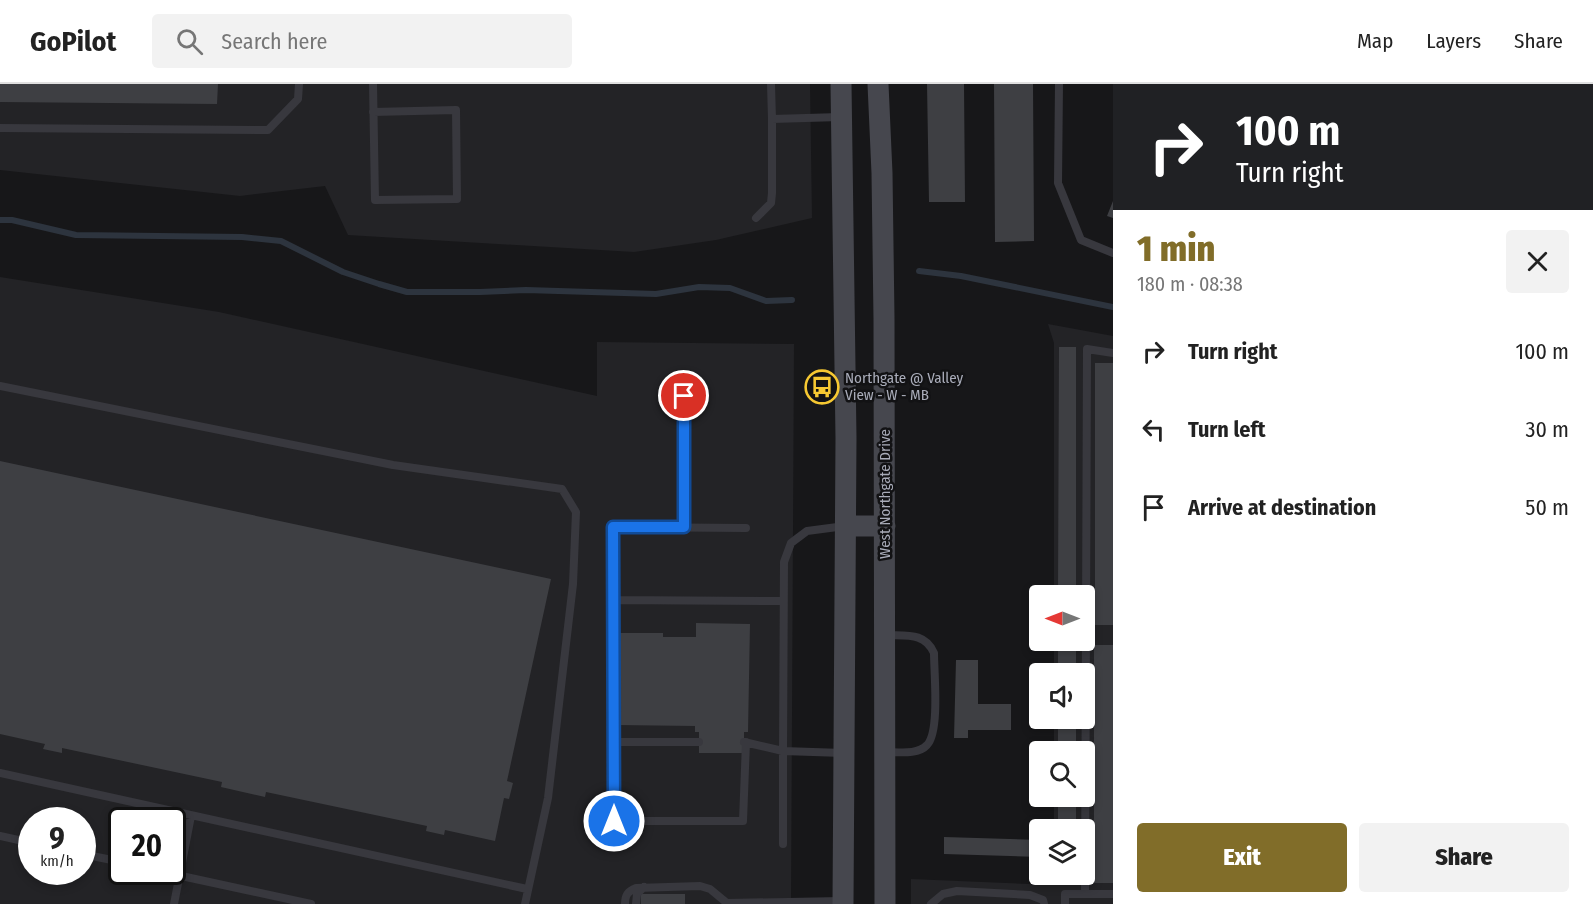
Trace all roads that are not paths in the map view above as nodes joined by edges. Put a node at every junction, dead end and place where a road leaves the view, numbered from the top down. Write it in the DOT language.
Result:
graph roads {
  1 [pos="298,84"];
  2 [pos="373,84"];
  3 [pos="771,84"];
  4 [pos="841,84"];
  5 [pos="878,84"];
  6 [pos="1059,84"];
  7 [pos="373,112"];
  8 [pos="842,117"];
  9 [pos="772,119"];
  10 [pos="0,128"];
  11 [pos="756,218"];
  12 [pos="1113,253"];
  13 [pos="1113,353"];
  14 [pos="684,375"];
  15 [pos="0,386"];
  16 [pos="846,526"];
  17 [pos="885,526"];
  18 [pos="684,527"];
  19 [pos="746,528"];
  20 [pos="613,600"];
  21 [pos="783,601"];
  22 [pos="885,635"];
  23 [pos="614,742"];
  24 [pos="699,742"];
  25 [pos="783,751"];
  26 [pos="885,752"];
  27 [pos="844,753"];
  28 [pos="0,773"];
  29 [pos="191,816"];
  30 [pos="0,836"];
  31 [pos="186,839"];
  32 [pos="18,840"];
  33 [pos="783,844"];
  34 [pos="186,877"];
  35 [pos="177,885"];
  36 [pos="644,887"];
  37 [pos="527,889"];
  38 [pos="1085,894"];
  39 [pos="1113,894"];
  40 [pos="778,903"];
  41 [pos="843,903"];
  42 [pos="174,904"];
  43 [pos="311,904"];
  44 [pos="525,904"];
  45 [pos="625,904"];
  46 [pos="636,904"];
  47 [pos="726,904"];
  48 [pos="885,904"];
  49 [pos="931,904"];
  50 [pos="1044,904"];
  51 [pos="1065,904"];
  1 -- 10 [label="lane"];
  2 -- 7 [label="lane"];
  3 -- 9 [label="lane"];
  4 -- 8 [label="main road"];
  5 -- 17 [label="main road, West Northgate Drive"];
  6 -- 12 [label="lane"];
  7 -- 7 [label="lane"];
  8 -- 9 [label="lane"];
  8 -- 16 [label="main road"];
  9 -- 11 [label="lane"];
  13 -- 38 [label="lane"];
  14 -- 18 [label="lane"];
  15 -- 37 [label="lane"];
  16 -- 17 [label="main road"];
  16 -- 21 [label="lane"];
  16 -- 27 [label="main road"];
  17 -- 22 [label="main road, West Northgate Drive"];
  18 -- 19 [label="lane"];
  18 -- 20 [label="lane"];
  20 -- 21 [label="lane"];
  20 -- 23 [label="lane"];
  21 -- 25 [label="lane"];
  22 -- 26 [label="main road, West Northgate Drive"];
  22 -- 26 [label="lane"];
  23 -- 24 [label="lane"];
  23 -- 25 [label="lane"];
  25 -- 27 [label="lane"];
  25 -- 33 [label="lane"];
  26 -- 48 [label="main road, West Northgate Drive"];
  27 -- 41 [label="main road"];
  28 -- 29 [label="lane"];
  29 -- 31 [label="lane"];
  29 -- 37 [label="lane"];
  30 -- 32 [label="lane"];
  34 -- 43 [label="lane"];
  35 -- 42 [label="lane"];
  36 -- 45 [label="lane"];
  36 -- 46 [label="lane"];
  36 -- 47 [label="lane"];
  37 -- 44 [label="lane"];
  38 -- 39 [label="lane"];
  38 -- 51 [label="lane"];
  40 -- 41 [label="lane"];
  40 -- 47 [label="lane"];
  49 -- 50 [label="lane"];
}
